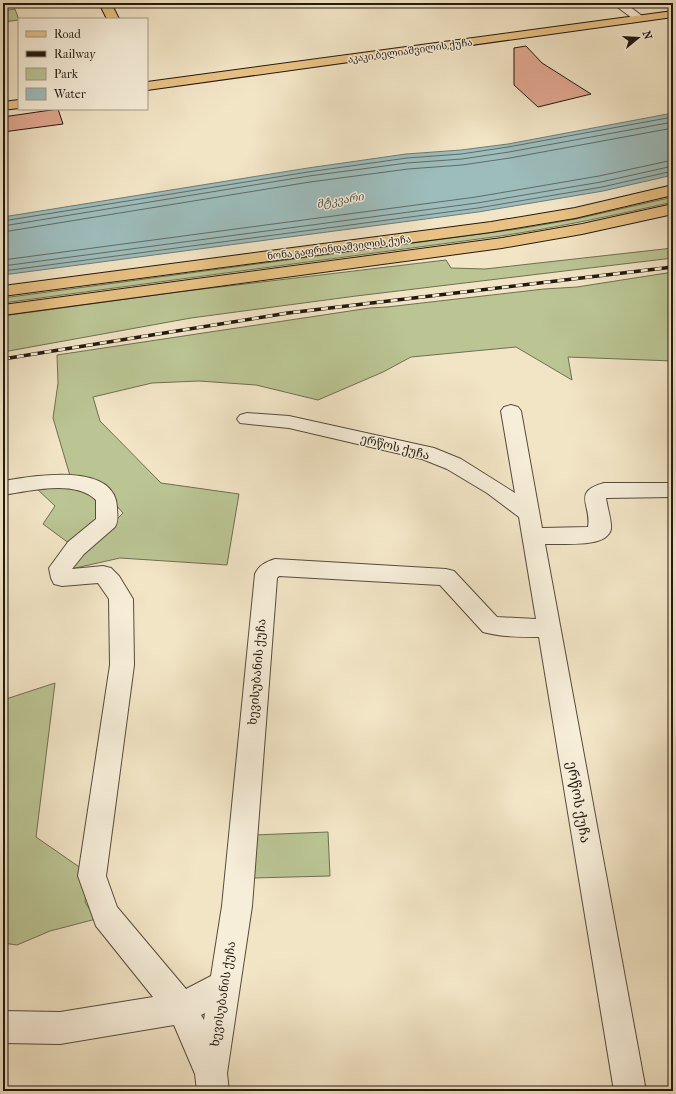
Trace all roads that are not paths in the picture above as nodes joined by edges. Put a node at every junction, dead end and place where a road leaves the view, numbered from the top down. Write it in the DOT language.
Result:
graph roads {
  1 [pos="105,3"];
  2 [pos="618,3"];
  3 [pos="673,14"];
  4 [pos="112,18"];
  5 [pos="640,19"];
  6 [pos="148,86"];
  7 [pos="18,104"];
  8 [pos="3,106"];
  9 [pos="673,190"];
  10 [pos="673,209"];
  11 [pos="3,291"];
  12 [pos="3,310"];
  13 [pos="511,411"];
  14 [pos="247,419"];
  15 [pos="3,488"];
  16 [pos="673,490"];
  17 [pos="530,524"];
  18 [pos="549,628"];
  19 [pos="225,985"];
  20 [pos="182,1008"];
  21 [pos="3,1027"];
  22 [pos="212,1082"];
  23 [pos="630,1091"];
  1 -- 4 [label="main road"];
  2 -- 5 [label="street"];
  3 -- 5 [label="main road, აკაკი ბელიაშვილის ქუჩა"];
  5 -- 6 [label="main road, აკაკი ბელიაშვილის ქუჩა"];
  7 -- 8 [label="main road"];
  9 -- 11 [label="main road, ნონა გაფრინდაშვილის ქუჩა"];
  10 -- 12 [label="main road, ნონა გაფრინდაშვილის ქუჩა"];
  13 -- 17 [label="street, ერწოს ქუჩა"];
  14 -- 17 [label="street, ერწოს ქუჩა"];
  15 -- 20 [label="street, ხევისუბანის ქუჩა"];
  16 -- 17 [label="street"];
  17 -- 18 [label="street, ერწოს ქუჩა"];
  18 -- 19 [label="street, ხევისუბანის ქუჩა"];
  18 -- 23 [label="street, ერწოს ქუჩა"];
  19 -- 20 [label="street"];
  19 -- 22 [label="street, ხევისუბანის ქუჩა"];
  20 -- 21 [label="street"];
  20 -- 22 [label="street, ხევისუბანის ქუჩა"];
}
